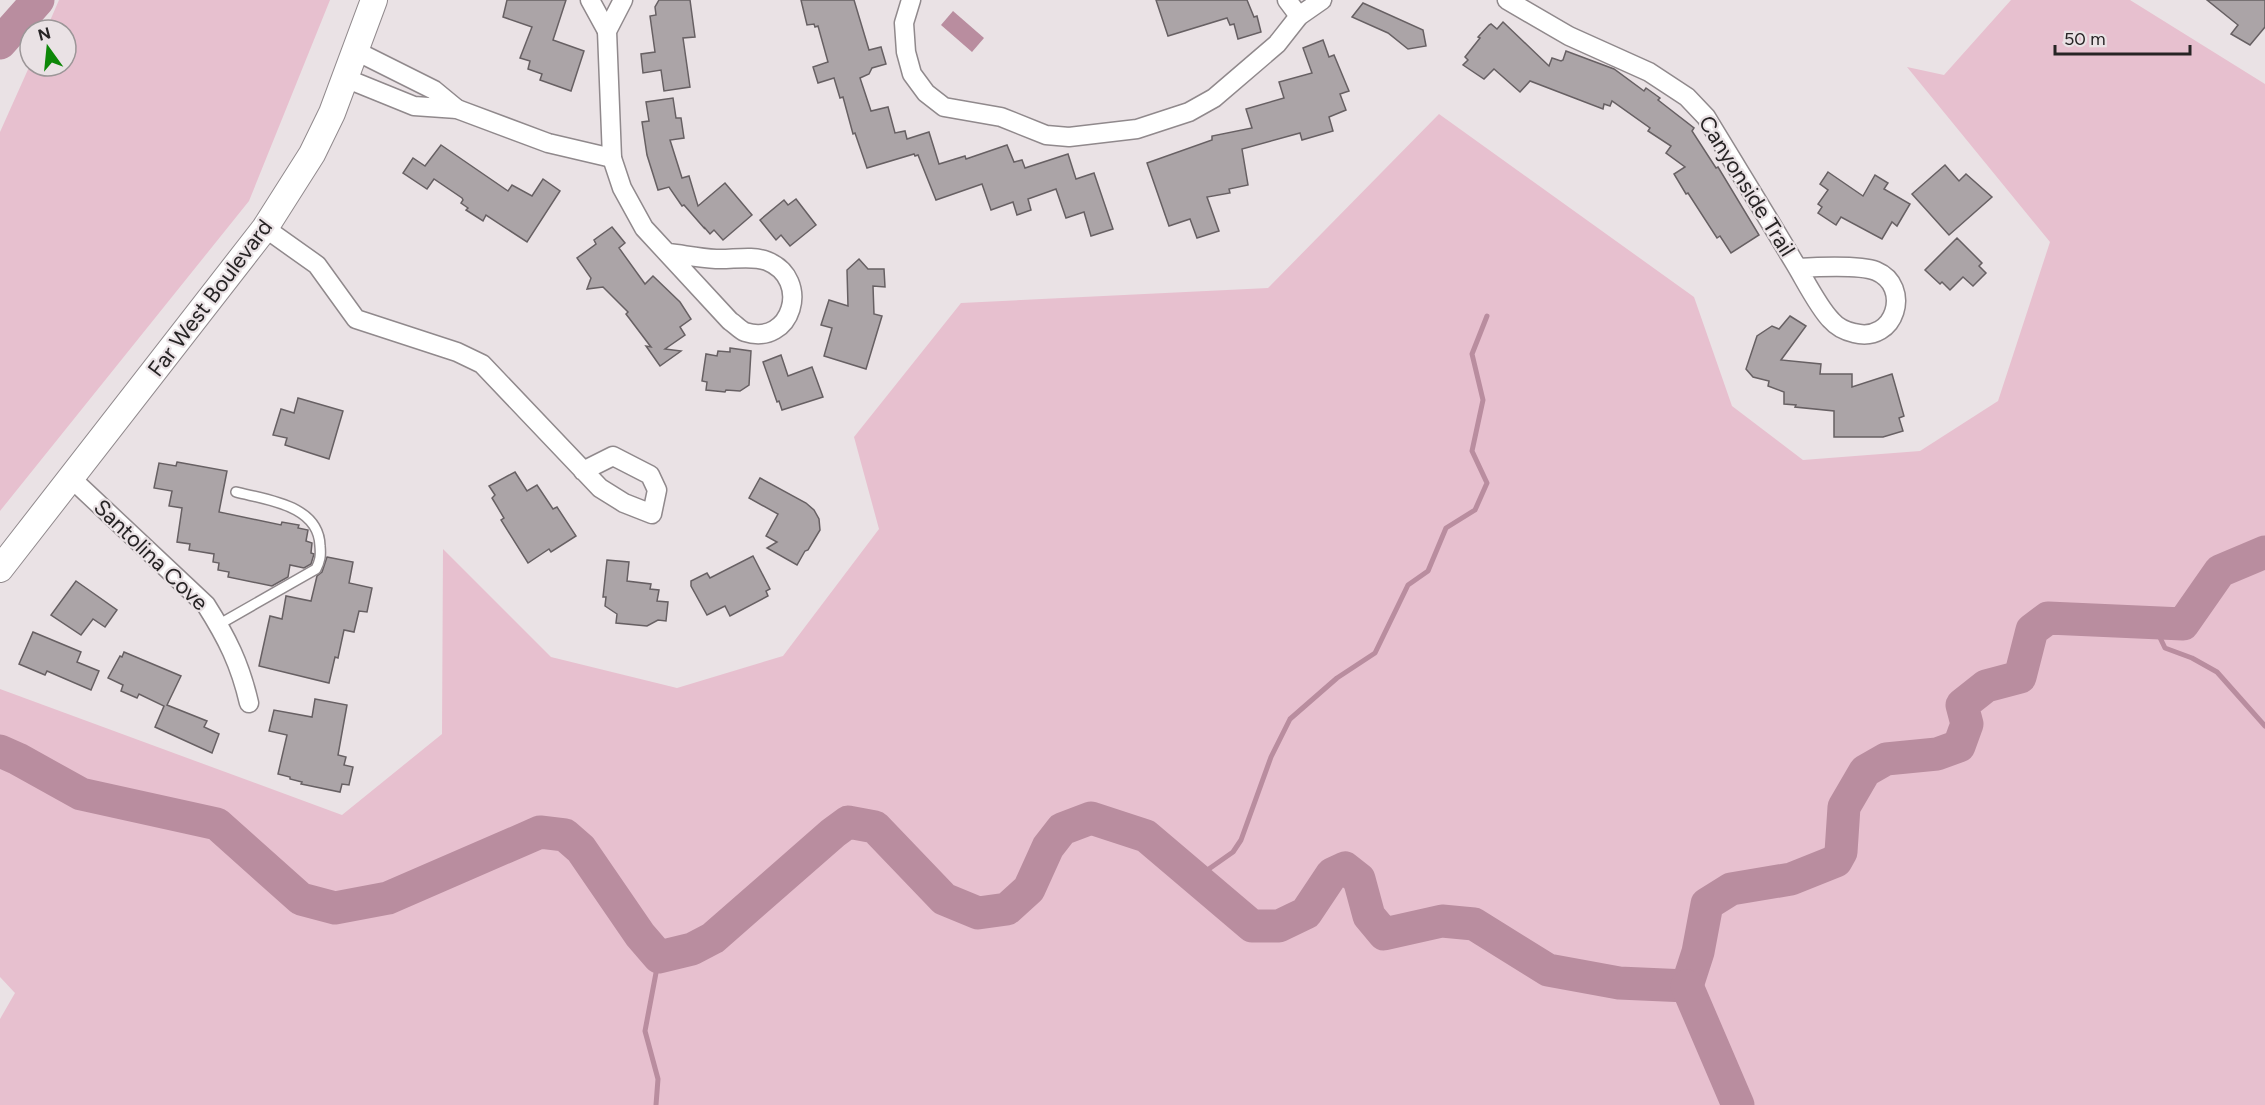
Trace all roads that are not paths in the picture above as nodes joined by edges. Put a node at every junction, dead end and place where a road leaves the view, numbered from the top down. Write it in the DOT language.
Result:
graph roads {
  1 [pos="374,0"];
  2 [pos="590,0"];
  3 [pos="623,0"];
  4 [pos="911,0"];
  5 [pos="1287,0"];
  6 [pos="1322,0"];
  7 [pos="1507,0"];
  8 [pos="1299,16"];
  9 [pos="607,31"];
  10 [pos="354,50"];
  11 [pos="345,78"];
  12 [pos="457,109"];
  13 [pos="612,158"];
  14 [pos="265,228"];
  15 [pos="669,253"];
  16 [pos="1798,268"];
  17 [pos="583,471"];
  18 [pos="72,479"];
  19 [pos="236,492"];
  20 [pos="0,569"];
  21 [pos="219,625"];
  22 [pos="249,703"];
  1 -- 10 [label="street, Far West Boulevard"];
  2 -- 9 [label="street"];
  3 -- 9 [label="street"];
  4 -- 8 [label="street"];
  5 -- 8 [label="street"];
  6 -- 8 [label="street"];
  7 -- 16 [label="street, Canyonside Trail"];
  9 -- 13 [label="street"];
  10 -- 11 [label="street, Far West Boulevard"];
  10 -- 12 [label="street"];
  11 -- 12 [label="street"];
  11 -- 14 [label="street, Far West Boulevard"];
  12 -- 13 [label="street"];
  13 -- 15 [label="street"];
  14 -- 17 [label="street"];
  14 -- 18 [label="street, Far West Boulevard"];
  15 -- 15 [label="street"];
  16 -- 16 [label="street, Canyonside Trail"];
  18 -- 20 [label="street, Far West Boulevard"];
  18 -- 21 [label="street, Santolina Cove"];
  19 -- 21 [label="lane"];
  21 -- 22 [label="street, Santolina Cove"];
}
